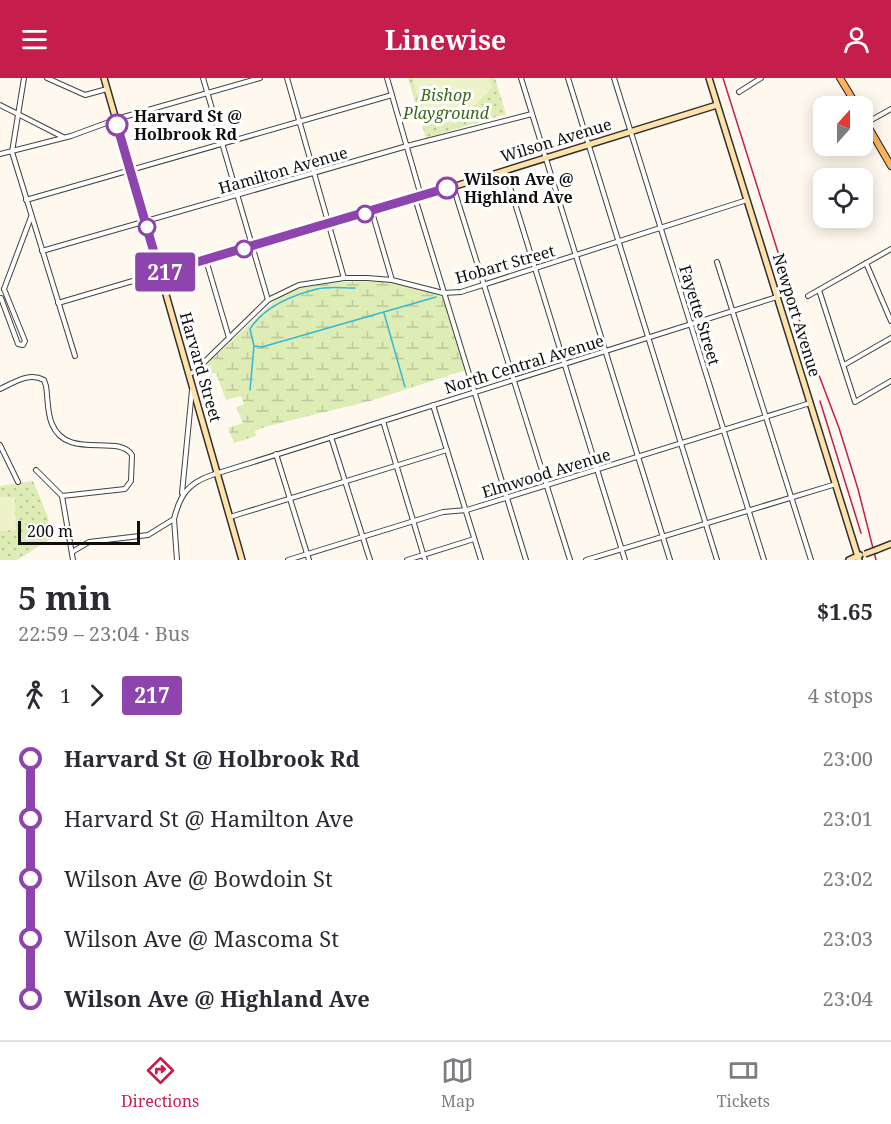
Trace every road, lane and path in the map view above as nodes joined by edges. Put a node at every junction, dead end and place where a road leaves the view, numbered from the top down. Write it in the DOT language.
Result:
graph roads {
  1 [pos="24,78"];
  2 [pos="46,78"];
  3 [pos="104,78"];
  4 [pos="203,78"];
  5 [pos="260,78"];
  6 [pos="287,78"];
  7 [pos="387,78"];
  8 [pos="521,78"];
  9 [pos="568,78"];
  10 [pos="614,78"];
  11 [pos="709,78"];
  12 [pos="840,78"];
  13 [pos="759,79"];
  14 [pos="107,89"];
  15 [pos="739,92"];
  16 [pos="207,93"];
  17 [pos="392,95"];
  18 [pos="851,96"];
  19 [pos="0,105"];
  20 [pos="717,105"];
  21 [pos="891,109"];
  22 [pos="18,114"];
  23 [pos="532,114"];
  24 [pos="873,116"];
  25 [pos="115,120"];
  26 [pos="300,122"];
  27 [pos="630,131"];
  28 [pos="873,132"];
  29 [pos="64,138"];
  30 [pos="222,144"];
  31 [pos="589,144"];
  32 [pos="407,146"];
  33 [pos="12,152"];
  34 [pos="0,154"];
  35 [pos="889,156"];
  36 [pos="547,157"];
  37 [pos="891,166"];
  38 [pos="131,170"];
  39 [pos="504,170"];
  40 [pos="315,173"];
  41 [pos="453,186"];
  42 [pos="237,195"];
  43 [pos="418,197"];
  44 [pos="747,200"];
  45 [pos="26,201"];
  46 [pos="372,212"];
  47 [pos="31,217"];
  48 [pos="146,222"];
  49 [pos="330,224"];
  50 [pos="661,229"];
  51 [pos="619,243"];
  52 [pos="252,247"];
  53 [pos="891,249"];
  54 [pos="42,251"];
  55 [pos="577,256"];
  56 [pos="206,260"];
  57 [pos="717,262"];
  58 [pos="866,263"];
  59 [pos="535,268"];
  60 [pos="160,273"];
  61 [pos="344,278"];
  62 [pos="392,280"];
  63 [pos="484,285"];
  64 [pos="4,289"];
  65 [pos="819,290"];
  66 [pos="443,293"];
  67 [pos="808,296"];
  68 [pos="777,297"];
  69 [pos="1,300"];
  70 [pos="268,300"];
  71 [pos="58,303"];
  72 [pos="731,312"];
  73 [pos="891,321"];
  74 [pos="691,324"];
  75 [pos="229,338"];
  76 [pos="648,338"];
  77 [pos="891,338"];
  78 [pos="606,351"];
  79 [pos="75,356"];
  80 [pos="565,364"];
  81 [pos="844,365"];
  82 [pos="189,374"];
  83 [pos="514,380"];
  84 [pos="891,381"];
  85 [pos="192,386"];
  86 [pos="0,389"];
  87 [pos="474,392"];
  88 [pos="810,403"];
  89 [pos="433,405"];
  90 [pos="765,417"];
  91 [pos="383,421"];
  92 [pos="723,430"];
  93 [pos="332,437"];
  94 [pos="681,443"];
  95 [pos="0,445"];
  96 [pos="447,450"];
  97 [pos="276,454"];
  98 [pos="639,456"];
  99 [pos="396,465"];
  100 [pos="36,470"];
  101 [pos="597,470"];
  102 [pos="216,473"];
  103 [pos="345,481"];
  104 [pos="18,482"];
  105 [pos="836,484"];
  106 [pos="547,485"];
  107 [pos="182,494"];
  108 [pos="62,496"];
  109 [pos="507,497"];
  110 [pos="791,497"];
  111 [pos="289,498"];
  112 [pos="748,509"];
  113 [pos="467,510"];
  114 [pos="229,517"];
  115 [pos="174,519"];
  116 [pos="414,521"];
  117 [pos="705,522"];
  118 [pos="662,536"];
  119 [pos="363,537"];
  120 [pos="474,539"];
  121 [pos="891,544"];
  122 [pos="621,549"];
  123 [pos="72,552"];
  124 [pos="307,554"];
  125 [pos="425,557"];
  126 [pos="859,557"];
  127 [pos="73,560"];
  128 [pos="174,560"];
  129 [pos="242,560"];
  130 [pos="288,560"];
  131 [pos="309,560"];
  132 [pos="370,560"];
  133 [pos="407,560"];
  134 [pos="481,560"];
  135 [pos="526,560"];
  136 [pos="570,560"];
  137 [pos="586,560"];
  138 [pos="625,560"];
  139 [pos="670,560"];
  140 [pos="717,560"];
  141 [pos="764,560"];
  142 [pos="811,560"];
  143 [pos="849,560"];
  1 -- 22 [label="street"];
  2 -- 14 [label="street"];
  3 -- 14 [label="street, Harvard Street"];
  4 -- 16 [label="street"];
  5 -- 16 [label="street"];
  6 -- 26 [label="street"];
  7 -- 17 [label="street"];
  8 -- 23 [label="street"];
  9 -- 31 [label="street"];
  10 -- 27 [label="street, Fayette Street"];
  11 -- 20 [label="street, Newport Avenue"];
  12 -- 18 [label="main road"];
  13 -- 15 [label="street"];
  14 -- 25 [label="street, Harvard Street"];
  16 -- 25 [label="street"];
  16 -- 30 [label="street"];
  17 -- 26 [label="street"];
  17 -- 32 [label="street"];
  19 -- 22 [label="street"];
  20 -- 27 [label="street, Wilson Avenue"];
  20 -- 44 [label="street, Newport Avenue"];
  21 -- 24 [label="street"];
  22 -- 29 [label="street"];
  22 -- 33 [label="street"];
  23 -- 32 [label="street, Hamilton Avenue"];
  23 -- 36 [label="street"];
  25 -- 29 [label="street"];
  25 -- 38 [label="street, Harvard Street"];
  26 -- 30 [label="street"];
  26 -- 40 [label="street"];
  27 -- 31 [label="street, Wilson Avenue"];
  27 -- 50 [label="street, Fayette Street"];
  28 -- 35 [label="main road"];
  29 -- 33 [label="street"];
  30 -- 38 [label="street"];
  30 -- 42 [label="street"];
  31 -- 36 [label="street, Wilson Avenue"];
  31 -- 51 [label="street"];
  32 -- 40 [label="street, Hamilton Avenue"];
  32 -- 43 [label="street"];
  33 -- 34 [label="street"];
  33 -- 45 [label="street"];
  35 -- 37 [label="main road"];
  36 -- 39 [label="street, Wilson Avenue"];
  36 -- 55 [label="street"];
  38 -- 45 [label="street"];
  38 -- 48 [label="street, Harvard Street"];
  39 -- 41 [label="street, Wilson Avenue"];
  39 -- 59 [label="street"];
  40 -- 42 [label="street, Hamilton Avenue"];
  40 -- 49 [label="street"];
  41 -- 43 [label="street, Wilson Avenue"];
  41 -- 63 [label="street"];
  42 -- 48 [label="street, Hamilton Avenue"];
  42 -- 52 [label="street"];
  43 -- 46 [label="street, Wilson Avenue"];
  43 -- 66 [label="street"];
  44 -- 50 [label="street, Hobart Street"];
  44 -- 68 [label="street, Newport Avenue"];
  45 -- 47 [label="street"];
  46 -- 49 [label="street, Wilson Avenue"];
  46 -- 62 [label="street"];
  47 -- 54 [label="street"];
  47 -- 64 [label="street"];
  48 -- 54 [label="street, Hamilton Avenue"];
  48 -- 60 [label="street, Harvard Street"];
  49 -- 52 [label="street, Wilson Avenue"];
  49 -- 61 [label="street"];
  50 -- 51 [label="street, Hobart Street"];
  50 -- 74 [label="street, Fayette Street"];
  51 -- 55 [label="street, Hobart Street"];
  51 -- 76 [label="street"];
  52 -- 56 [label="street, Wilson Avenue"];
  52 -- 70 [label="street"];
  53 -- 58 [label="street"];
  54 -- 71 [label="street"];
  55 -- 59 [label="street, Hobart Street"];
  55 -- 78 [label="street"];
  56 -- 60 [label="street, Wilson Avenue"];
  56 -- 75 [label="street"];
  57 -- 72 [label="street"];
  58 -- 65 [label="street"];
  58 -- 73 [label="street"];
  59 -- 63 [label="street, Hobart Street"];
  59 -- 80 [label="street"];
  60 -- 71 [label="street, Wilson Avenue"];
  60 -- 82 [label="street, Harvard Street"];
  61 -- 62 [label="street, Hobart Street"];
  61 -- 70 [label="street, Hobart Street"];
  62 -- 66 [label="street, Hobart Street"];
  63 -- 66 [label="street, Hobart Street"];
  63 -- 83 [label="street"];
  64 -- 69 [label="street"];
  64 -- 69 [label="street"];
  65 -- 67 [label="street"];
  65 -- 81 [label="street"];
  66 -- 87 [label="street"];
  68 -- 72 [label="street, North Central Avenue"];
  68 -- 88 [label="street, Newport Avenue"];
  70 -- 75 [label="street, Hobart Street"];
  71 -- 79 [label="street"];
  72 -- 74 [label="street, North Central Avenue"];
  72 -- 90 [label="street"];
  74 -- 76 [label="street, North Central Avenue"];
  74 -- 92 [label="street, Fayette Street"];
  75 -- 82 [label="street, Hobart Street"];
  76 -- 78 [label="street, North Central Avenue"];
  76 -- 94 [label="street"];
  77 -- 81 [label="street"];
  78 -- 80 [label="street, North Central Avenue"];
  78 -- 98 [label="street"];
  80 -- 83 [label="street, North Central Avenue"];
  80 -- 101 [label="street"];
  81 -- 84 [label="street"];
  82 -- 85 [label="street, Harvard Street"];
  83 -- 87 [label="street, North Central Avenue"];
  83 -- 106 [label="street"];
  85 -- 102 [label="street, Harvard Street"];
  85 -- 107 [label="street"];
  86 -- 108 [label="street"];
  87 -- 89 [label="street, North Central Avenue"];
  87 -- 109 [label="street"];
  88 -- 90 [label="street, Elmwood Avenue"];
  88 -- 105 [label="street, Newport Avenue"];
  89 -- 91 [label="street"];
  89 -- 96 [label="street, North Central Avenue"];
  90 -- 92 [label="street, Elmwood Avenue"];
  90 -- 110 [label="street"];
  91 -- 93 [label="street"];
  91 -- 99 [label="street"];
  92 -- 94 [label="street, Elmwood Avenue"];
  92 -- 112 [label="street, Fayette Street"];
  93 -- 97 [label="street"];
  93 -- 103 [label="street"];
  94 -- 98 [label="street, Elmwood Avenue"];
  94 -- 117 [label="street"];
  95 -- 104 [label="street"];
  96 -- 99 [label="street"];
  96 -- 113 [label="street, North Central Avenue"];
  97 -- 102 [label="street"];
  97 -- 111 [label="street"];
  98 -- 101 [label="street, Elmwood Avenue"];
  98 -- 118 [label="street"];
  99 -- 103 [label="street"];
  99 -- 116 [label="street"];
  100 -- 108 [label="street"];
  101 -- 106 [label="street, Elmwood Avenue"];
  101 -- 122 [label="street"];
  102 -- 107 [label="street"];
  102 -- 114 [label="street, Harvard Street"];
  103 -- 111 [label="street"];
  103 -- 119 [label="street"];
  105 -- 110 [label="street"];
  105 -- 126 [label="street, Newport Avenue"];
  106 -- 109 [label="street, Elmwood Avenue"];
  106 -- 136 [label="street"];
  107 -- 115 [label="street"];
  108 -- 123 [label="street"];
  109 -- 113 [label="street, Elmwood Avenue"];
  109 -- 135 [label="street"];
  110 -- 112 [label="street"];
  110 -- 142 [label="street"];
  111 -- 114 [label="street"];
  111 -- 124 [label="street"];
  112 -- 117 [label="street"];
  112 -- 141 [label="street, Fayette Street"];
  113 -- 116 [label="street, Elmwood Avenue"];
  113 -- 120 [label="street, North Central Avenue"];
  114 -- 129 [label="street, Harvard Street"];
  115 -- 123 [label="street"];
  115 -- 128 [label="street"];
  116 -- 119 [label="street, Elmwood Avenue"];
  116 -- 125 [label="street"];
  117 -- 118 [label="street"];
  117 -- 140 [label="street"];
  118 -- 122 [label="street"];
  118 -- 139 [label="street"];
  119 -- 124 [label="street, Elmwood Avenue"];
  119 -- 132 [label="street"];
  120 -- 125 [label="street"];
  120 -- 134 [label="street, North Central Avenue"];
  121 -- 126 [label="street, bridge"];
  122 -- 137 [label="street"];
  122 -- 138 [label="street"];
  123 -- 127 [label="street"];
  124 -- 130 [label="street, Elmwood Avenue"];
  124 -- 131 [label="street"];
  125 -- 133 [label="street"];
  126 -- 143 [label="street"];
}
